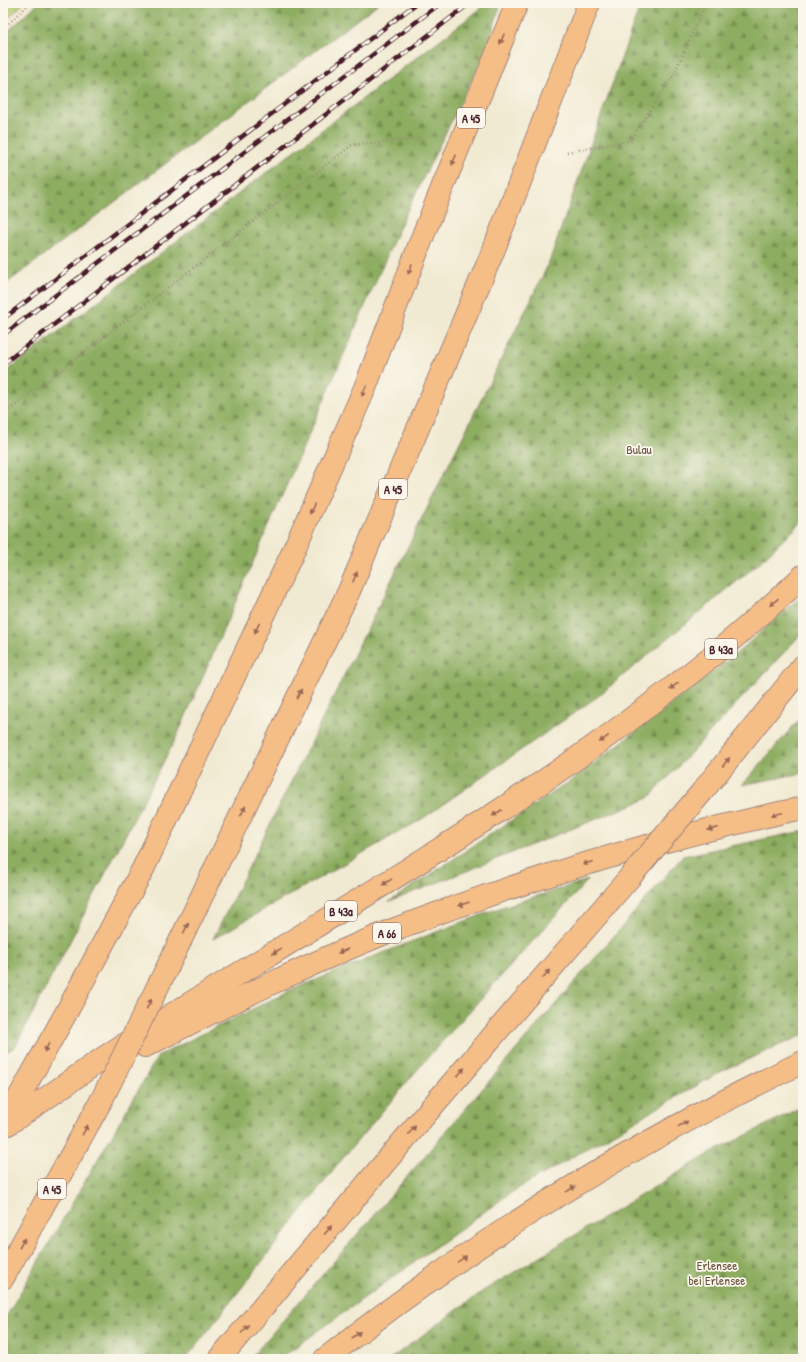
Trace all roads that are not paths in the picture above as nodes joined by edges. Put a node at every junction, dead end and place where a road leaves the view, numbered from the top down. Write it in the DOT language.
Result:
graph roads {
  1 [pos="517,3"];
  2 [pos="589,3"];
  3 [pos="803,576"];
  4 [pos="803,666"];
  5 [pos="803,808"];
  6 [pos="803,1062"];
  7 [pos="44,1101"];
  8 [pos="3,1127"];
  9 [pos="3,1278"];
  10 [pos="219,1359"];
  11 [pos="325,1359"];
  1 -- 8 [label="highway, A 45, one-way"];
  9 -- 2 [label="highway, A 45, one-way, bridge"];
  3 -- 7 [label="highway, B 43a, one-way"];
  10 -- 4 [label="highway, one-way, bridge"];
  5 -- 7 [label="highway, A 66, one-way"];
  11 -- 6 [label="highway, one-way"];
  7 -- 8 [label="highway, A 66"];
}
